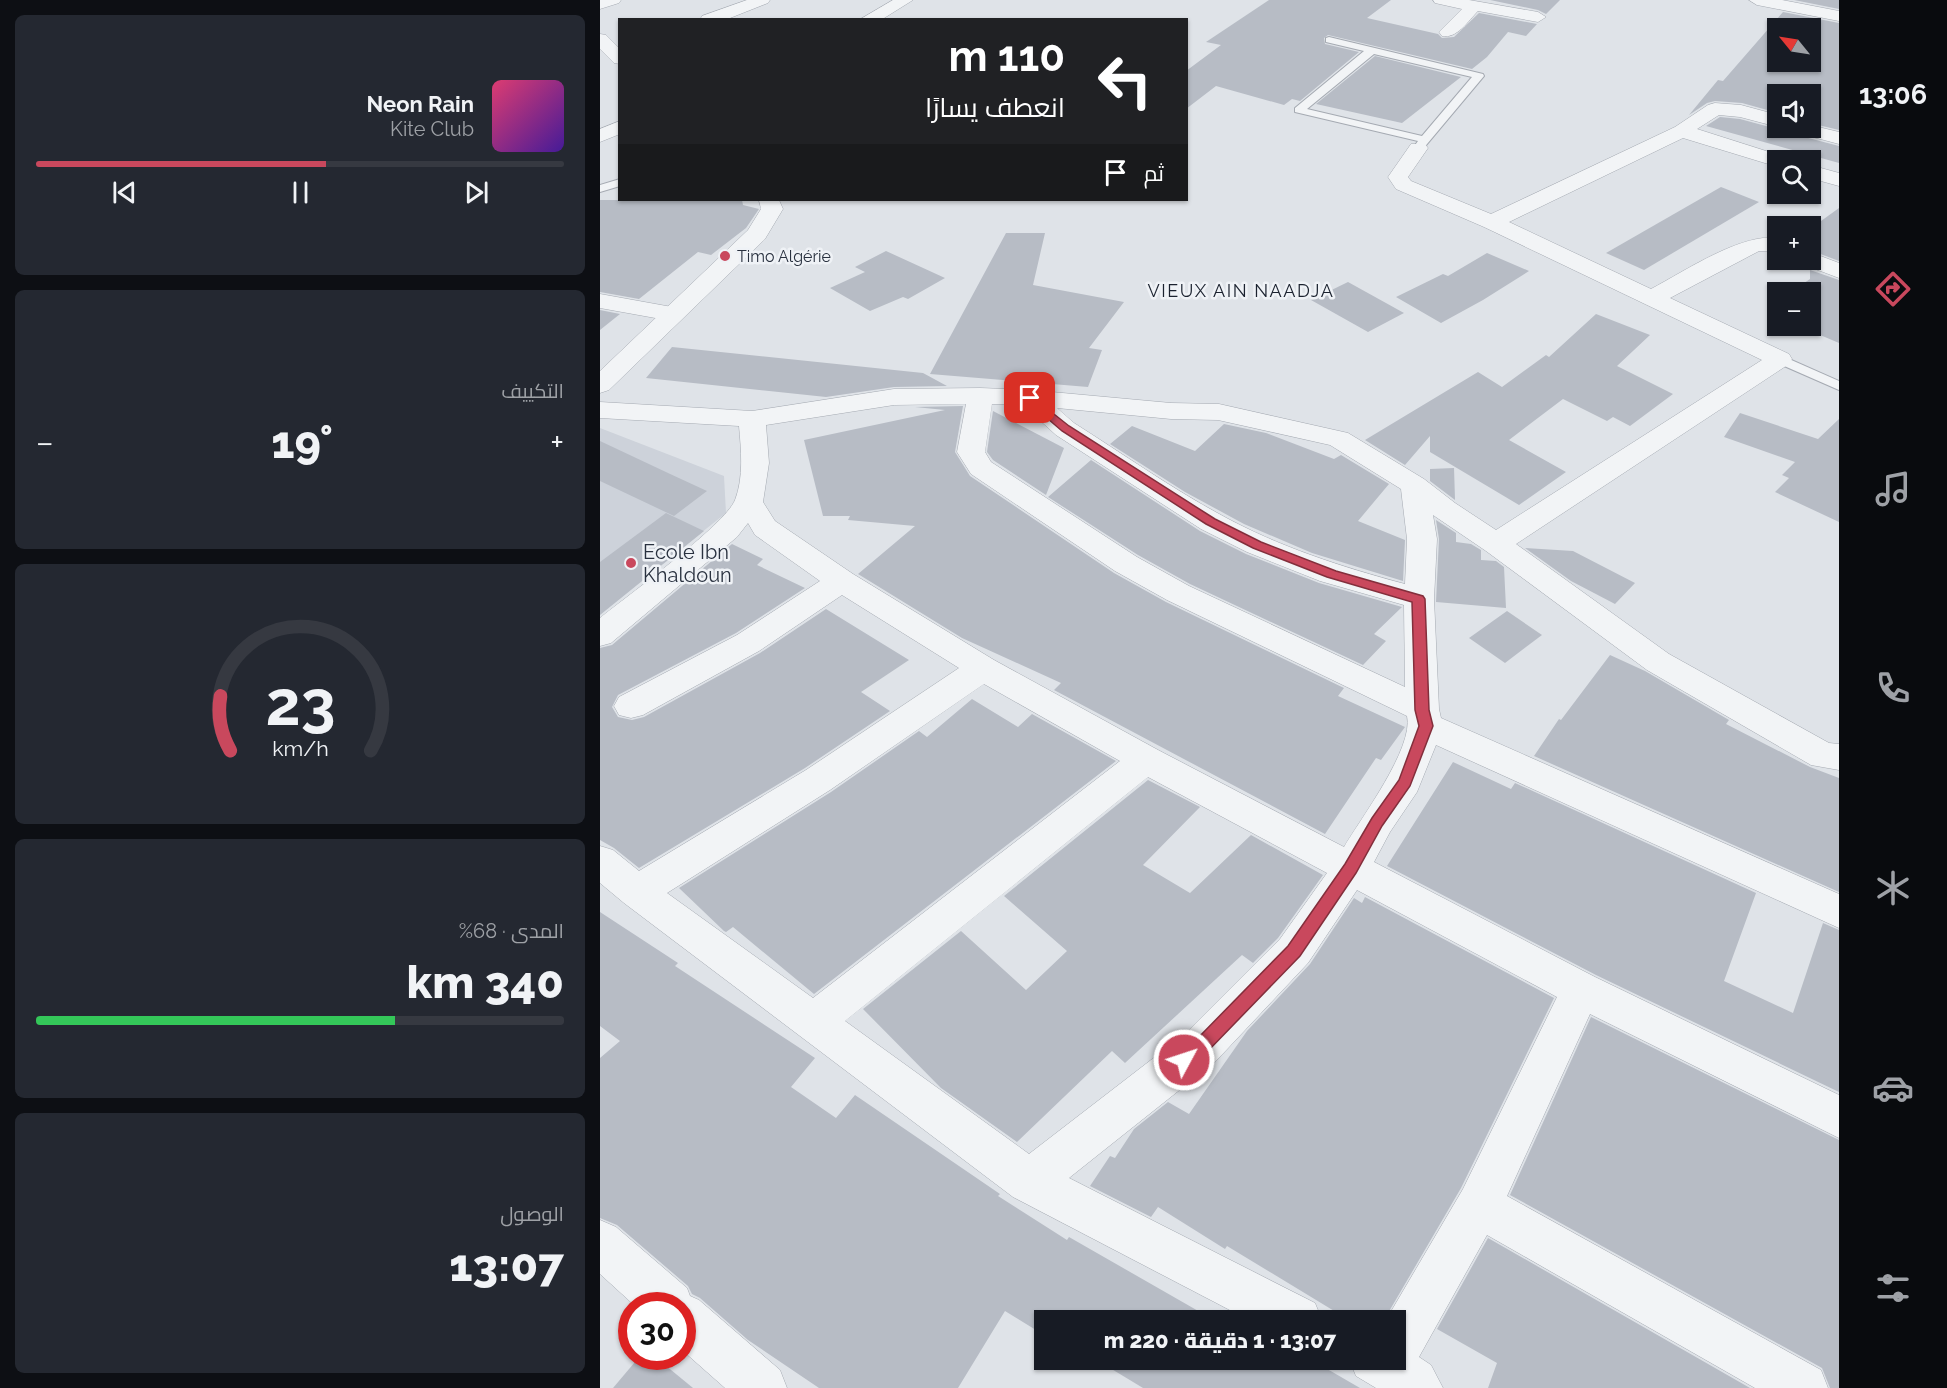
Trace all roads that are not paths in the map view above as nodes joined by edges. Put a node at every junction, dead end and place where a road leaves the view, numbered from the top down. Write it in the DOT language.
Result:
graph roads {
  1 [pos="613,0"];
  2 [pos="762,0"];
  3 [pos="905,0"];
  4 [pos="1441,0"];
  5 [pos="1757,0"];
  6 [pos="600,4"];
  7 [pos="1474,6"];
  8 [pos="1839,16"];
  9 [pos="1538,17"];
  10 [pos="713,18"];
  11 [pos="871,18"];
  12 [pos="1448,32"];
  13 [pos="600,39"];
  14 [pos="1329,40"];
  15 [pos="1372,50"];
  16 [pos="617,55"];
  17 [pos="1767,118"];
  18 [pos="618,128"];
  19 [pos="1682,131"];
  20 [pos="1821,133"];
  21 [pos="600,136"];
  22 [pos="1839,138"];
  23 [pos="1422,144"];
  24 [pos="1767,158"];
  25 [pos="1821,174"];
  26 [pos="1839,180"];
  27 [pos="618,183"];
  28 [pos="600,189"];
  29 [pos="769,201"];
  30 [pos="1492,222"];
  31 [pos="1767,243"];
  32 [pos="1821,264"];
  33 [pos="1839,271"];
  34 [pos="1653,297"];
  35 [pos="600,301"];
  36 [pos="672,314"];
  37 [pos="1780,359"];
  38 [pos="600,385"];
  39 [pos="1839,386"];
  40 [pos="980,396"];
  41 [pos="1030,398"];
  42 [pos="600,410"];
  43 [pos="753,419"];
  44 [pos="1414,485"];
  45 [pos="749,502"];
  46 [pos="1496,544"];
  47 [pos="842,581"];
  48 [pos="1419,599"];
  49 [pos="600,635"];
  50 [pos="983,668"];
  51 [pos="631,706"];
  52 [pos="1424,718"];
  53 [pos="1146,759"];
  54 [pos="1834,760"];
  55 [pos="600,861"];
  56 [pos="1351,868"];
  57 [pos="637,892"];
  58 [pos="1839,912"];
  59 [pos="1581,990"];
  60 [pos="813,1022"];
  61 [pos="1839,1117"];
  62 [pos="1029,1181"];
  63 [pos="1479,1205"];
  64 [pos="600,1243"];
  65 [pos="655,1292"];
  66 [pos="1279,1310"];
  67 [pos="696,1329"];
  68 [pos="1406,1341"];
  69 [pos="762,1388"];
  70 [pos="1803,1388"];
  1 -- 6 [label="street"];
  2 -- 10 [label="street"];
  3 -- 11 [label="street"];
  4 -- 7 [label="street"];
  5 -- 8 [label="street"];
  7 -- 9 [label="street"];
  7 -- 12 [label="street"];
  13 -- 16 [label="street"];
  14 -- 15 [label="lane"];
  15 -- 23 [label="lane"];
  15 -- 23 [label="lane"];
  17 -- 19 [label="street"];
  18 -- 21 [label="street"];
  19 -- 24 [label="street"];
  19 -- 30 [label="street"];
  20 -- 22 [label="street"];
  23 -- 30 [label="street"];
  25 -- 26 [label="street"];
  27 -- 28 [label="lane"];
  29 -- 36 [label="street"];
  30 -- 34 [label="street"];
  31 -- 34 [label="street"];
  32 -- 33 [label="street"];
  34 -- 37 [label="street"];
  35 -- 36 [label="street"];
  36 -- 38 [label="street"];
  37 -- 39 [label="lane"];
  37 -- 46 [label="street"];
  40 -- 41 [label="street"];
  40 -- 43 [label="street"];
  40 -- 52 [label="street"];
  41 -- 44 [label="street"];
  41 -- 48 [label="street"];
  42 -- 43 [label="street"];
  43 -- 45 [label="street"];
  44 -- 46 [label="street"];
  44 -- 48 [label="street"];
  45 -- 47 [label="street"];
  45 -- 49 [label="street"];
  46 -- 54 [label="street"];
  47 -- 50 [label="street"];
  47 -- 51 [label="street"];
  48 -- 52 [label="street"];
  50 -- 53 [label="street"];
  50 -- 57 [label="street"];
  52 -- 56 [label="street"];
  52 -- 58 [label="street"];
  53 -- 56 [label="street"];
  53 -- 60 [label="street"];
  55 -- 57 [label="street"];
  56 -- 59 [label="street"];
  56 -- 62 [label="street"];
  57 -- 60 [label="street"];
  59 -- 61 [label="street"];
  59 -- 63 [label="street"];
  60 -- 62 [label="street"];
  62 -- 66 [label="street"];
  63 -- 68 [label="street"];
  63 -- 70 [label="street"];
  64 -- 65 [label="street"];
  67 -- 69 [label="street"];
}
